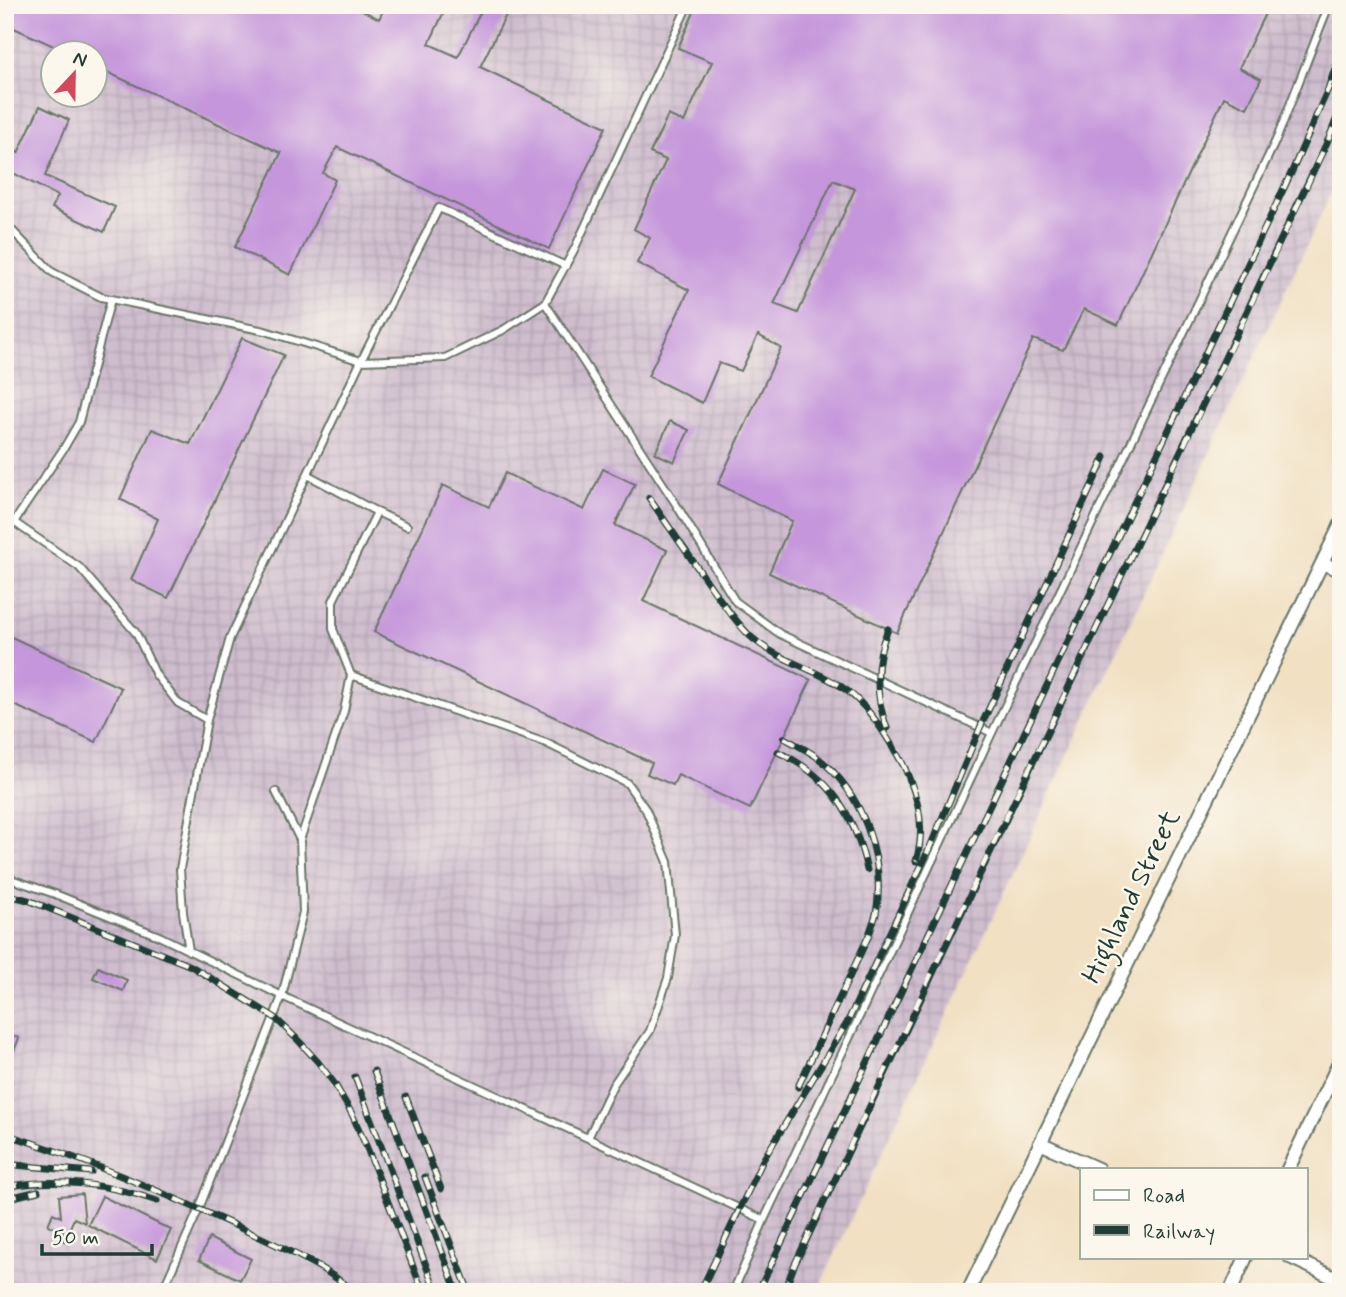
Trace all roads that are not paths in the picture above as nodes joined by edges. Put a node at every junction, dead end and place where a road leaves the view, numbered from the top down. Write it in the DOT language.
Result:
graph roads {
  1 [pos="688,5"];
  2 [pos="1329,5"];
  3 [pos="5,223"];
  4 [pos="566,266"];
  5 [pos="111,299"];
  6 [pos="545,303"];
  7 [pos="361,362"];
  8 [pos="307,475"];
  9 [pos="377,512"];
  10 [pos="5,516"];
  11 [pos="14,522"];
  12 [pos="1341,524"];
  13 [pos="407,526"];
  14 [pos="1322,562"];
  15 [pos="1341,571"];
  16 [pos="352,675"];
  17 [pos="207,720"];
  18 [pos="992,733"];
  19 [pos="275,792"];
  20 [pos="300,840"];
  21 [pos="5,877"];
  22 [pos="189,951"];
  23 [pos="282,996"];
  24 [pos="1341,1059"];
  25 [pos="588,1138"];
  26 [pos="1040,1143"];
  27 [pos="1096,1168"];
  28 [pos="1288,1168"];
  29 [pos="764,1220"];
  30 [pos="1246,1258"];
  31 [pos="1292,1258"];
  32 [pos="1341,1281"];
  33 [pos="162,1292"];
  34 [pos="733,1292"];
  35 [pos="968,1292"];
  36 [pos="1230,1292"];
  1 -- 4 [label="lane"];
  2 -- 18 [label="lane"];
  3 -- 5 [label="lane"];
  4 -- 6 [label="lane"];
  4 -- 7 [label="lane"];
  5 -- 7 [label="lane"];
  5 -- 11 [label="lane"];
  6 -- 7 [label="lane"];
  6 -- 18 [label="lane"];
  7 -- 8 [label="lane"];
  8 -- 9 [label="lane"];
  8 -- 17 [label="lane"];
  9 -- 13 [label="lane"];
  9 -- 16 [label="lane"];
  10 -- 11 [label="lane"];
  11 -- 17 [label="lane"];
  12 -- 14 [label="street, Highland Street"];
  14 -- 15 [label="street"];
  14 -- 26 [label="street, Highland Street"];
  16 -- 20 [label="lane"];
  16 -- 25 [label="lane"];
  17 -- 22 [label="lane"];
  18 -- 29 [label="lane"];
  19 -- 20 [label="lane"];
  20 -- 23 [label="lane"];
  21 -- 22 [label="lane"];
  22 -- 23 [label="lane"];
  23 -- 25 [label="lane"];
  23 -- 33 [label="lane"];
  24 -- 28 [label="street"];
  25 -- 29 [label="lane"];
  26 -- 27 [label="street"];
  26 -- 35 [label="street, Highland Street"];
  29 -- 34 [label="lane"];
  30 -- 36 [label="street"];
  31 -- 32 [label="street"];
}
